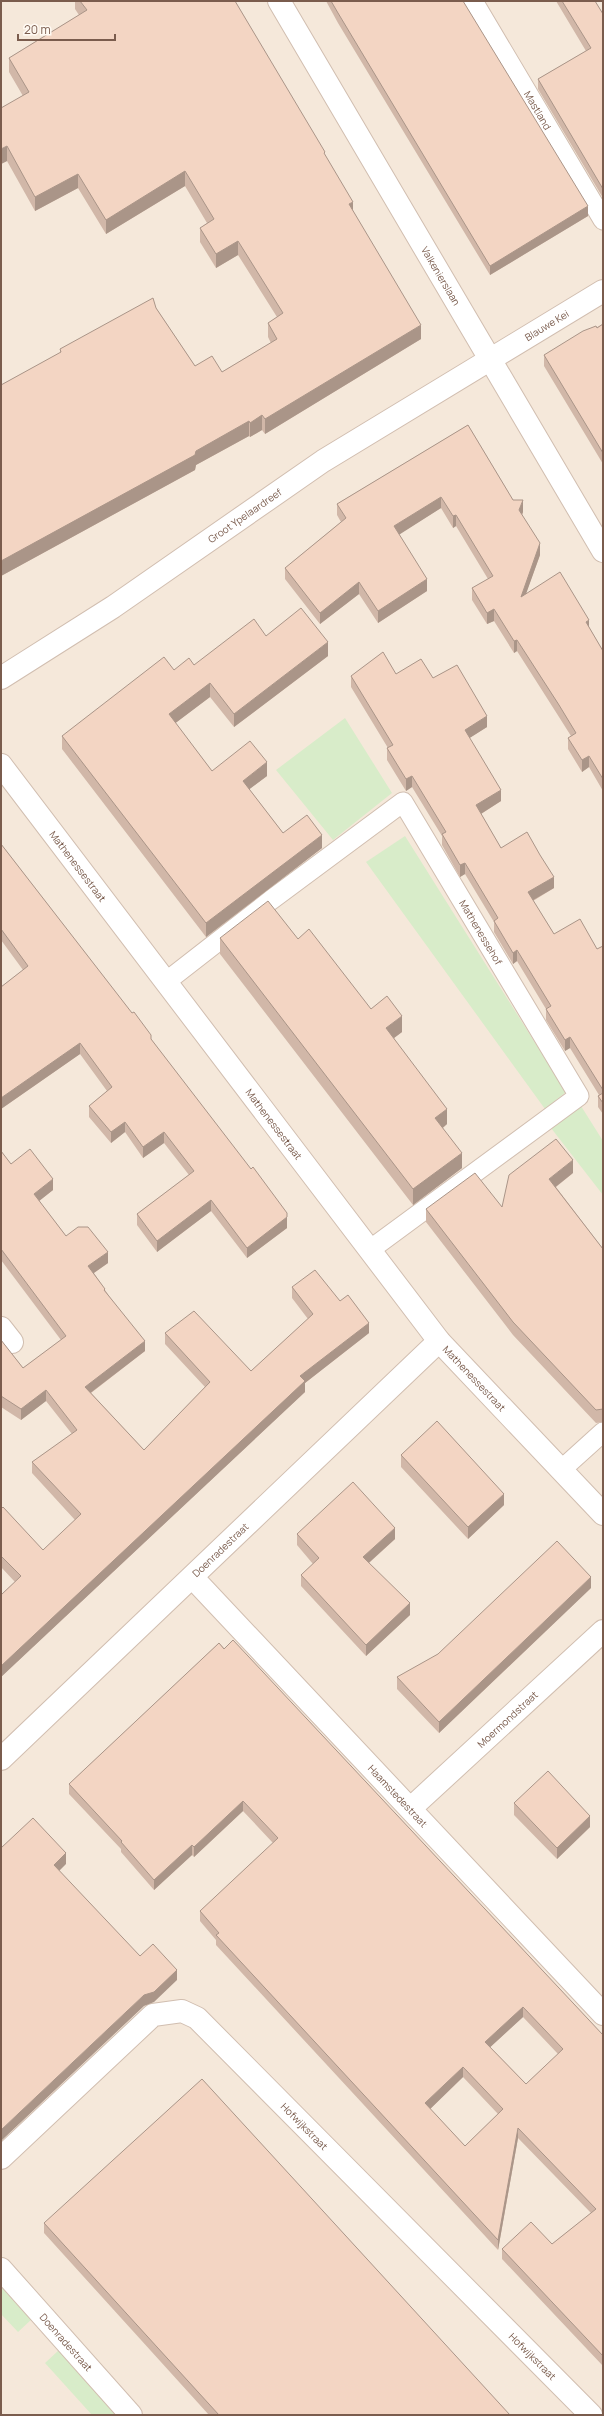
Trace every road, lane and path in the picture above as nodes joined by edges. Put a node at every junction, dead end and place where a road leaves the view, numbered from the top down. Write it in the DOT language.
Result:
graph roads {
  1 [pos="279,1"];
  2 [pos="473,1"];
  3 [pos="603,220"];
  4 [pos="603,290"];
  5 [pos="490,359"];
  6 [pos="603,551"];
  7 [pos="1,678"];
  8 [pos="1,765"];
  9 [pos="167,981"];
  10 [pos="371,1249"];
  11 [pos="439,1342"];
  12 [pos="603,1432"];
  13 [pos="561,1470"];
  14 [pos="603,1514"];
  15 [pos="193,1578"];
  16 [pos="603,1631"];
  17 [pos="1,1760"];
  18 [pos="412,1808"];
  19 [pos="603,2014"];
  20 [pos="1,2158"];
  21 [pos="1,2269"];
  22 [pos="131,2415"];
  23 [pos="591,2415"];
  1 -- 5 [label="street, Valkenierslaan"];
  2 -- 3 [label="lane, Mastland"];
  4 -- 5 [label="street, Blauwe Kei"];
  5 -- 6 [label="street, Valkenierslaan"];
  5 -- 7 [label="street, Groot Ypelaardreef"];
  8 -- 9 [label="street, Mathenessestraat"];
  9 -- 10 [label="street, Mathenessestraat"];
  9 -- 10 [label="lane, Mathenessehof"];
  10 -- 11 [label="street, Mathenessestraat"];
  11 -- 13 [label="street, Mathenessestraat"];
  11 -- 15 [label="street, Doenradestraat"];
  12 -- 13 [label="lane"];
  13 -- 14 [label="street, Mathenessestraat"];
  15 -- 17 [label="street, Doenradestraat"];
  15 -- 18 [label="street, Haamstedestraat"];
  16 -- 18 [label="street, Moermondstraat"];
  18 -- 19 [label="street, Haamstedestraat"];
  20 -- 23 [label="street, Hofwijkstraat"];
  21 -- 22 [label="street, Doenradestraat"];
}
